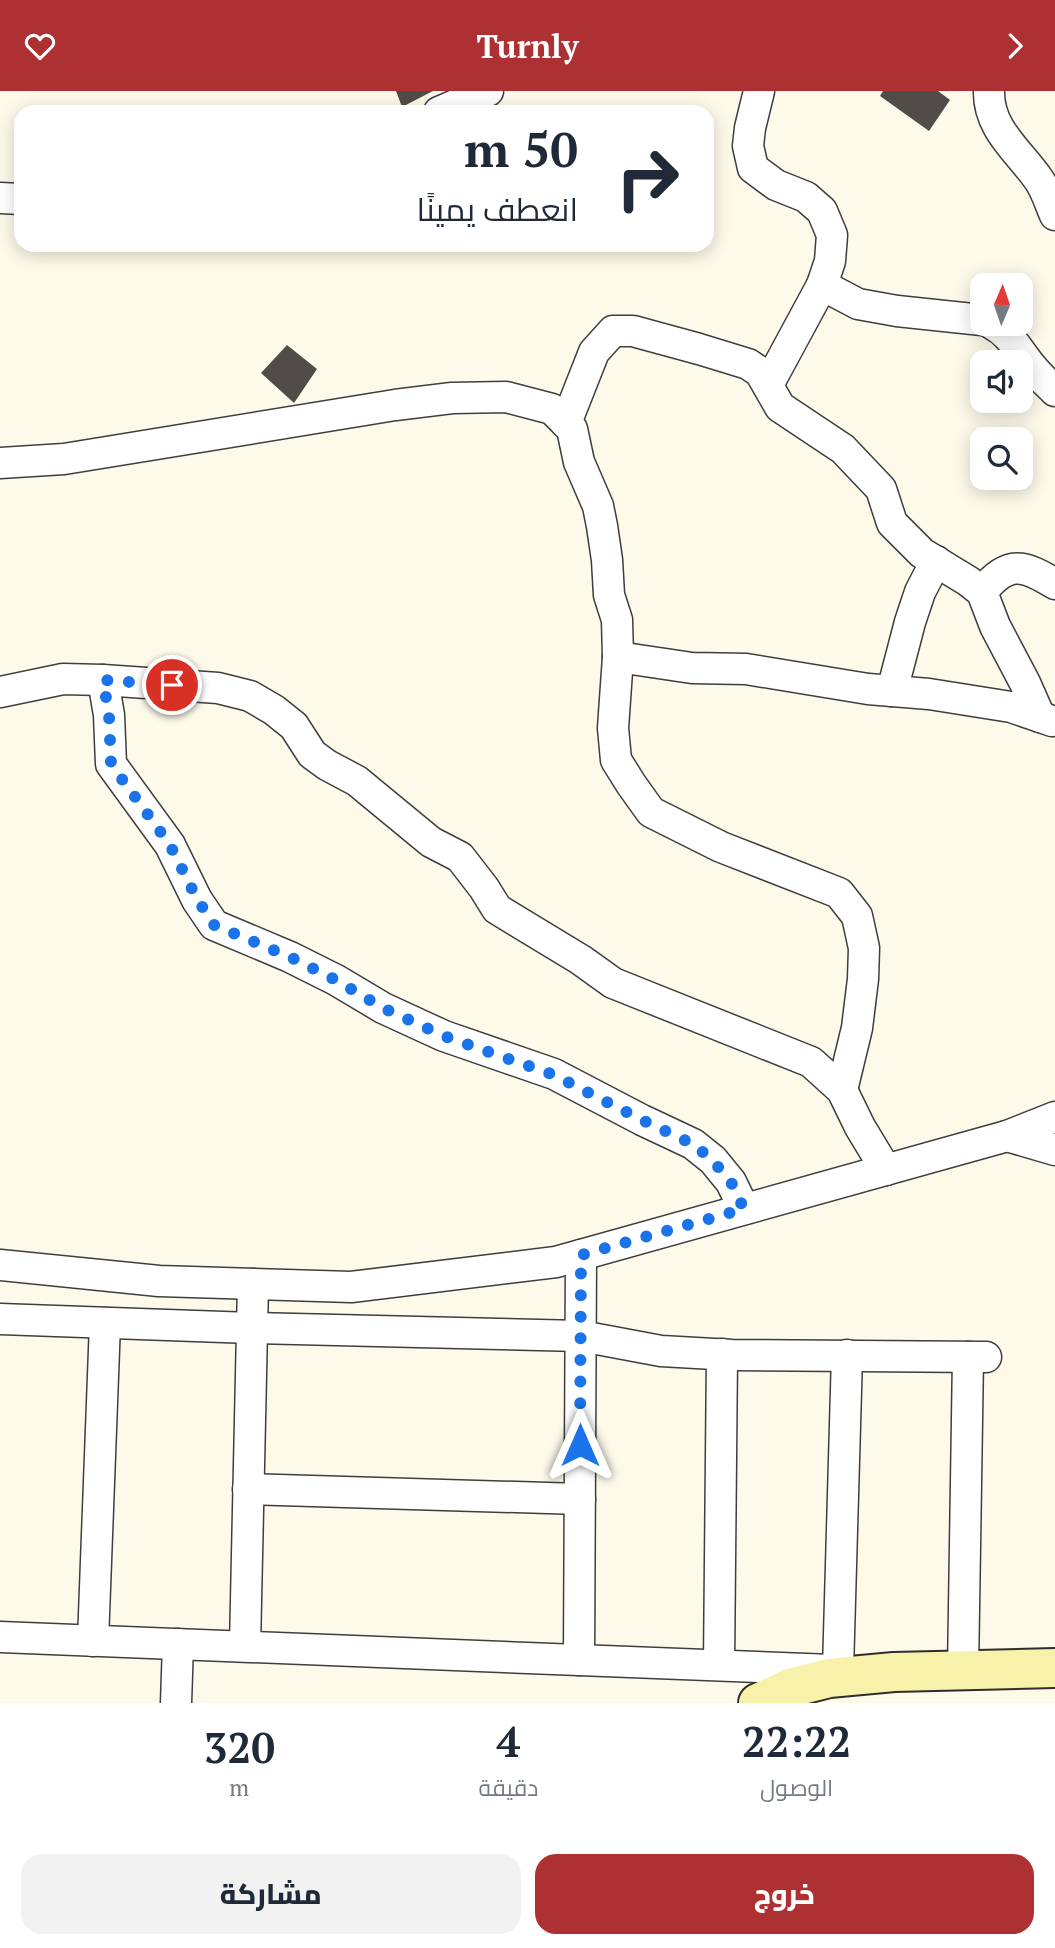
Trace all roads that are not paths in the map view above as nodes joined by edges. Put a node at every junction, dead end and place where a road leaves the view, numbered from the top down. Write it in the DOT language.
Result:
graph roads {
  1 [pos="488,91"];
  2 [pos="759,91"];
  3 [pos="989,91"];
  4 [pos="455,105"];
  5 [pos="1055,215"];
  6 [pos="822,285"];
  7 [pos="970,319"];
  8 [pos="1009,336"];
  9 [pos="768,385"];
  10 [pos="1055,391"];
  11 [pos="566,423"];
  12 [pos="0,463"];
  13 [pos="936,561"];
  14 [pos="1055,584"];
  15 [pos="982,592"];
  16 [pos="618,657"];
  17 [pos="103,680"];
  18 [pos="892,691"];
  19 [pos="0,692"];
  20 [pos="1048,719"];
  21 [pos="842,1090"];
  22 [pos="1055,1117"];
  23 [pos="1007,1136"];
  24 [pos="1055,1150"];
  25 [pos="887,1170"];
  26 [pos="744,1209"];
  27 [pos="581,1255"];
  28 [pos="0,1265"];
  29 [pos="253,1284"];
  30 [pos="0,1319"];
  31 [pos="105,1323"];
  32 [pos="251,1328"];
  33 [pos="581,1336"];
  34 [pos="722,1354"];
  35 [pos="847,1355"];
  36 [pos="248,1489"];
  37 [pos="580,1499"];
  38 [pos="0,1637"];
  39 [pos="93,1641"];
  40 [pos="178,1644"];
  41 [pos="245,1646"];
  42 [pos="579,1660"];
  43 [pos="719,1665"];
  44 [pos="1055,1668"];
  45 [pos="838,1670"];
  46 [pos="963,1671"];
  47 [pos="894,1672"];
  48 [pos="176,1703"];
  49 [pos="758,1703"];
  1 -- 4 [label="street"];
  2 -- 6 [label="street"];
  3 -- 5 [label="street"];
  6 -- 7 [label="street"];
  6 -- 9 [label="street"];
  8 -- 10 [label="street"];
  9 -- 11 [label="street"];
  9 -- 13 [label="street"];
  11 -- 12 [label="street"];
  11 -- 16 [label="street"];
  13 -- 15 [label="street"];
  13 -- 18 [label="street"];
  14 -- 15 [label="street"];
  15 -- 20 [label="street"];
  16 -- 18 [label="street"];
  16 -- 21 [label="street"];
  17 -- 19 [label="street"];
  17 -- 21 [label="street"];
  17 -- 26 [label="street"];
  18 -- 20 [label="street"];
  21 -- 25 [label="street"];
  22 -- 23 [label="street"];
  23 -- 24 [label="street"];
  23 -- 25 [label="street"];
  25 -- 26 [label="street"];
  26 -- 27 [label="street"];
  27 -- 29 [label="street"];
  27 -- 33 [label="street"];
  28 -- 29 [label="street"];
  29 -- 32 [label="street"];
  30 -- 31 [label="street"];
  31 -- 32 [label="street"];
  31 -- 39 [label="street"];
  32 -- 33 [label="street"];
  32 -- 36 [label="street"];
  33 -- 34 [label="street"];
  33 -- 37 [label="street"];
  34 -- 35 [label="street"];
  34 -- 43 [label="street"];
  35 -- 45 [label="street"];
  35 -- 46 [label="street"];
  36 -- 37 [label="street"];
  36 -- 41 [label="street"];
  37 -- 42 [label="street"];
  38 -- 39 [label="street"];
  39 -- 40 [label="street"];
  40 -- 41 [label="street"];
  40 -- 48 [label="street"];
  41 -- 42 [label="street"];
  42 -- 43 [label="street"];
  43 -- 45 [label="street"];
  44 -- 46 [label="main road"];
  45 -- 47 [label="street"];
  46 -- 47 [label="main road"];
  47 -- 49 [label="main road"];
}
